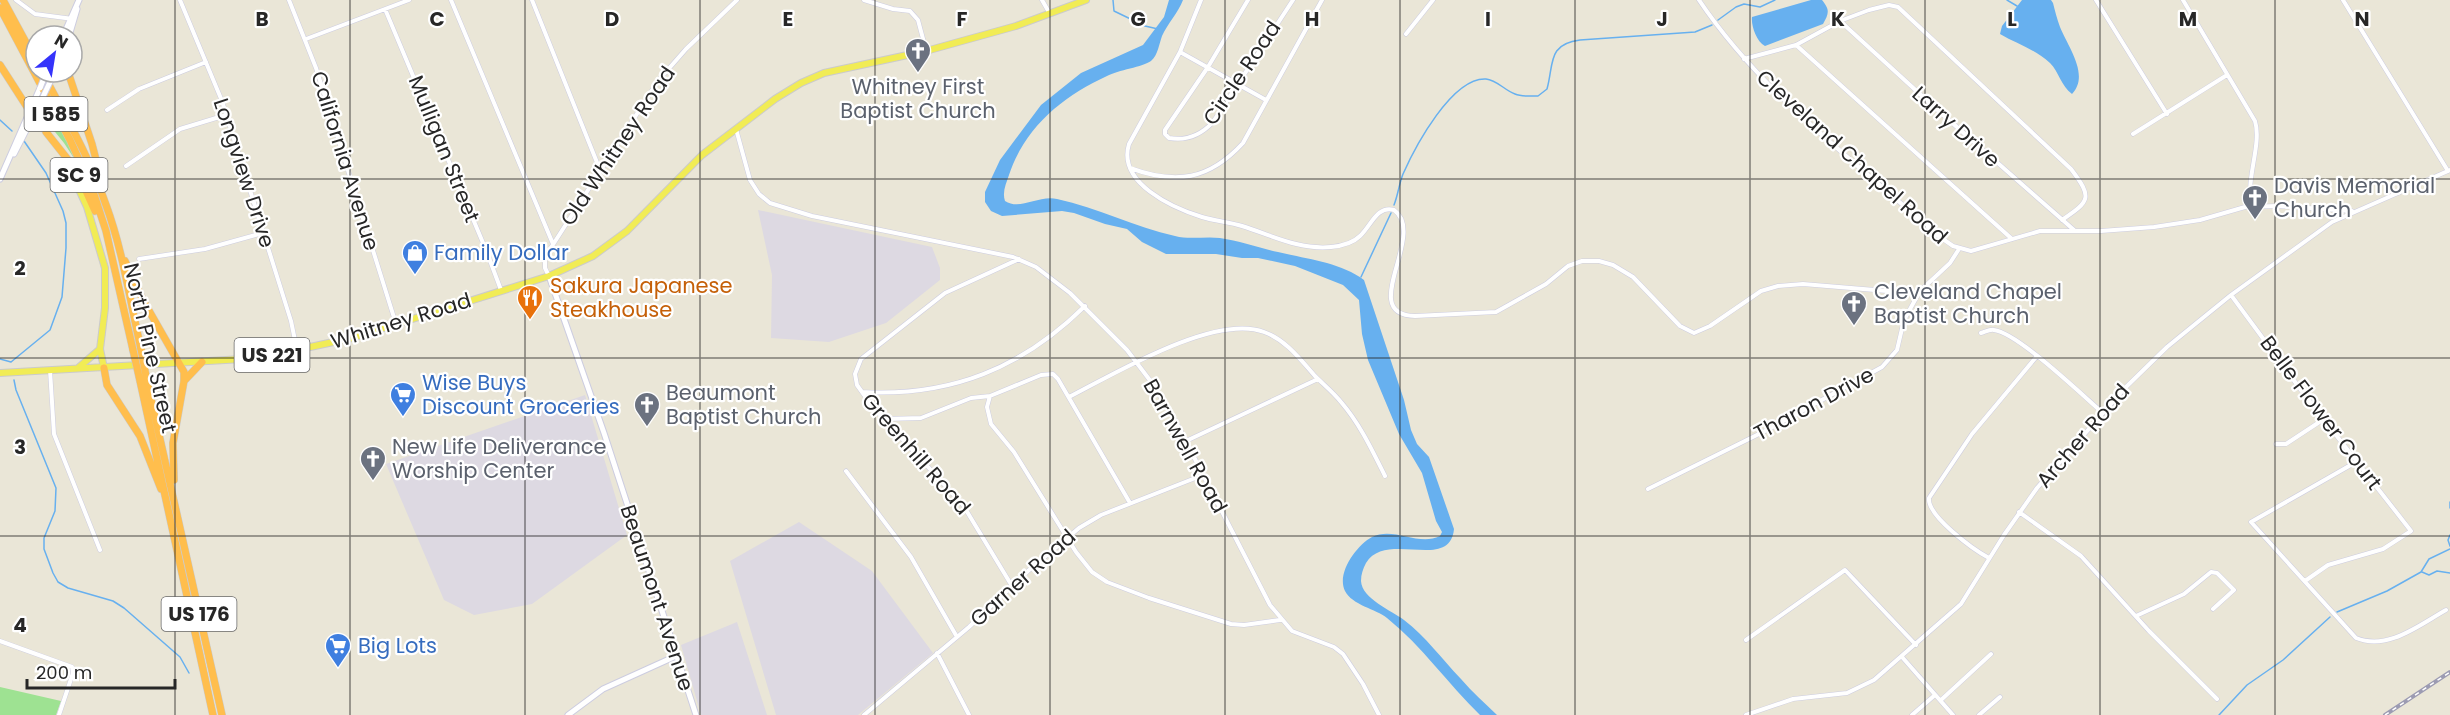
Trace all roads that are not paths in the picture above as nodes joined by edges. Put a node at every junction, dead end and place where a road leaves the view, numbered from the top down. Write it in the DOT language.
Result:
graph roads {
  1 [pos="3,0"];
  2 [pos="16,0"];
  3 [pos="79,0"];
  4 [pos="180,0"];
  5 [pos="289,0"];
  6 [pos="409,0"];
  7 [pos="450,0"];
  8 [pos="532,0"];
  9 [pos="737,0"];
  10 [pos="864,0"];
  11 [pos="1042,0"];
  12 [pos="1086,0"];
  13 [pos="1201,0"];
  14 [pos="1248,0"];
  15 [pos="1293,0"];
  16 [pos="1322,0"];
  17 [pos="1433,0"];
  18 [pos="1699,0"];
  19 [pos="2096,0"];
  20 [pos="2183,0"];
  21 [pos="2343,0"];
  22 [pos="0,8"];
  23 [pos="385,9"];
  24 [pos="1050,15"];
  25 [pos="72,19"];
  26 [pos="1840,21"];
  27 [pos="69,24"];
  28 [pos="71,24"];
  29 [pos="1406,34"];
  30 [pos="24,39"];
  31 [pos="306,39"];
  32 [pos="1797,45"];
  33 [pos="926,51"];
  34 [pos="1180,52"];
  35 [pos="1744,59"];
  36 [pos="206,62"];
  37 [pos="0,66"];
  38 [pos="1208,68"];
  39 [pos="2227,75"];
  40 [pos="42,84"];
  41 [pos="48,84"];
  42 [pos="49,84"];
  43 [pos="71,84"];
  44 [pos="1238,84"];
  45 [pos="1266,100"];
  46 [pos="107,110"];
  47 [pos="31,113"];
  48 [pos="2167,114"];
  49 [pos="226,115"];
  50 [pos="735,129"];
  51 [pos="45,130"];
  52 [pos="27,131"];
  53 [pos="2133,134"];
  54 [pos="126,166"];
  55 [pos="5,168"];
  56 [pos="1130,168"];
  57 [pos="600,171"];
  58 [pos="2449,171"];
  59 [pos="0,179"];
  60 [pos="106,204"];
  61 [pos="2255,206"];
  62 [pos="2355,212"];
  63 [pos="2062,220"];
  64 [pos="103,223"];
  65 [pos="2074,231"];
  66 [pos="263,233"];
  67 [pos="2012,239"];
  68 [pos="553,244"];
  69 [pos="119,249"];
  70 [pos="1959,249"];
  71 [pos="139,259"];
  72 [pos="1020,259"];
  73 [pos="549,276"];
  74 [pos="501,290"];
  75 [pos="1920,291"];
  76 [pos="2231,295"];
  77 [pos="1085,306"];
  78 [pos="396,324"];
  79 [pos="1981,333"];
  80 [pos="100,349"];
  81 [pos="137,349"];
  82 [pos="297,350"];
  83 [pos="2037,356"];
  84 [pos="202,362"];
  85 [pos="178,363"];
  86 [pos="1137,363"];
  87 [pos="104,368"];
  88 [pos="76,369"];
  89 [pos="50,370"];
  90 [pos="0,374"];
  91 [pos="1318,379"];
  92 [pos="144,381"];
  93 [pos="184,381"];
  94 [pos="861,392"];
  95 [pos="990,396"];
  96 [pos="1069,397"];
  97 [pos="2103,413"];
  98 [pos="884,419"];
  99 [pos="2324,419"];
  100 [pos="1185,441"];
  101 [pos="2276,444"];
  102 [pos="2356,462"];
  103 [pos="846,471"];
  104 [pos="1203,475"];
  105 [pos="1385,476"];
  106 [pos="1648,489"];
  107 [pos="1130,503"];
  108 [pos="177,512"];
  109 [pos="2019,512"];
  110 [pos="169,514"];
  111 [pos="1067,537"];
  112 [pos="100,550"];
  113 [pos="1989,558"];
  114 [pos="2305,581"];
  115 [pos="1012,586"];
  116 [pos="2213,609"];
  117 [pos="2446,610"];
  118 [pos="2136,616"];
  119 [pos="1281,620"];
  120 [pos="957,637"];
  121 [pos="1746,640"];
  122 [pos="0,641"];
  123 [pos="1916,645"];
  124 [pos="937,653"];
  125 [pos="1991,654"];
  126 [pos="676,656"];
  127 [pos="1902,657"];
  128 [pos="1935,694"];
  129 [pos="2000,697"];
  130 [pos="2217,699"];
  131 [pos="1941,700"];
  132 [pos="59,715"];
  133 [pos="213,715"];
  134 [pos="222,715"];
  135 [pos="568,715"];
  136 [pos="696,715"];
  137 [pos="864,715"];
  138 [pos="969,715"];
  139 [pos="1379,715"];
  140 [pos="1748,715"];
  141 [pos="1912,715"];
  142 [pos="1953,715"];
  143 [pos="1979,715"];
  1 -- 30 [label="highway"];
  2 -- 25 [label="street"];
  3 -- 25 [label="street"];
  4 -- 36 [label="street, Longview Drive"];
  5 -- 31 [label="street, California Avenue"];
  6 -- 23 [label="street"];
  7 -- 68 [label="street"];
  8 -- 57 [label="street"];
  9 -- 57 [label="street, Old Whitney Road"];
  10 -- 33 [label="street"];
  11 -- 24 [label="street"];
  12 -- 24 [label="main road, US 221"];
  13 -- 34 [label="street"];
  14 -- 38 [label="street, Circle Road"];
  15 -- 44 [label="street, Circle Road"];
  16 -- 45 [label="street"];
  17 -- 29 [label="street"];
  18 -- 35 [label="street, Cleveland Chapel Road"];
  19 -- 48 [label="street"];
  20 -- 39 [label="street"];
  21 -- 58 [label="street"];
  22 -- 64 [label="highway, North Pine Street / I 585"];
  23 -- 31 [label="street"];
  23 -- 74 [label="street, Mulligan Street"];
  24 -- 33 [label="main road, US 221"];
  25 -- 27 [label="street"];
  25 -- 28 [label="street"];
  26 -- 32 [label="street"];
  26 -- 63 [label="street, Larry Drive"];
  26 -- 63 [label="street"];
  31 -- 78 [label="street, California Avenue"];
  32 -- 35 [label="street"];
  32 -- 67 [label="street"];
  33 -- 50 [label="main road, US 221"];
  34 -- 38 [label="street"];
  34 -- 56 [label="street"];
  35 -- 70 [label="street, Cleveland Chapel Road"];
  36 -- 46 [label="street"];
  36 -- 49 [label="street, Longview Drive"];
  37 -- 47 [label="highway"];
  38 -- 44 [label="street"];
  38 -- 44 [label="street, Circle Road"];
  39 -- 48 [label="street"];
  39 -- 61 [label="street"];
  40 -- 47 [label="street, bridge"];
  41 -- 60 [label="highway, North Pine Street / I 585"];
  42 -- 47 [label="street, bridge"];
  43 -- 60 [label="highway, SC 9"];
  44 -- 45 [label="street"];
  45 -- 56 [label="street"];
  47 -- 51 [label="street, SC 9"];
  47 -- 52 [label="street"];
  47 -- 55 [label="street"];
  48 -- 53 [label="street"];
  49 -- 54 [label="street"];
  49 -- 66 [label="street, Longview Drive"];
  50 -- 72 [label="street, Barnwell Road"];
  50 -- 73 [label="main road, US 221"];
  51 -- 52 [label="street"];
  51 -- 64 [label="highway, SC 9"];
  51 -- 80 [label="main road"];
  52 -- 55 [label="street"];
  55 -- 59 [label="street"];
  56 -- 75 [label="street"];
  57 -- 68 [label="street, Old Whitney Road"];
  58 -- 62 [label="street, Archer Road"];
  60 -- 69 [label="highway, North Pine Street / I 585"];
  61 -- 62 [label="street, Cleveland Chapel Road"];
  61 -- 65 [label="street, Cleveland Chapel Road"];
  62 -- 76 [label="street, Archer Road"];
  63 -- 65 [label="street, Larry Drive"];
  64 -- 81 [label="highway, North Pine Street / I 585"];
  65 -- 67 [label="street, Cleveland Chapel Road"];
  66 -- 71 [label="street"];
  66 -- 82 [label="street, Longview Drive"];
  67 -- 70 [label="street, Cleveland Chapel Road"];
  68 -- 73 [label="street, Old Whitney Road"];
  69 -- 81 [label="highway, North Pine Street / I 585"];
  69 -- 85 [label="highway"];
  70 -- 75 [label="street, Tharon Drive"];
  72 -- 77 [label="street, Barnwell Road"];
  72 -- 94 [label="street, Greenhill Road"];
  73 -- 74 [label="main road, Whitney Road / US 221"];
  73 -- 126 [label="street, Beaumont Avenue"];
  74 -- 78 [label="main road, Whitney Road / US 221"];
  75 -- 106 [label="street, Tharon Drive"];
  76 -- 97 [label="street, Archer Road"];
  76 -- 99 [label="street, Belle Flower Court"];
  77 -- 86 [label="street, Barnwell Road"];
  77 -- 94 [label="street"];
  78 -- 82 [label="main road, Whitney Road / US 221"];
  79 -- 83 [label="street"];
  80 -- 87 [label="main road"];
  80 -- 88 [label="main road"];
  81 -- 92 [label="highway, North Pine Street / I 585, bridge"];
  82 -- 84 [label="main road, Whitney Road / US 221"];
  83 -- 97 [label="street"];
  83 -- 113 [label="street"];
  84 -- 85 [label="main road, Whitney Road / US 221"];
  84 -- 93 [label="highway"];
  85 -- 87 [label="main road, Whitney Road / US 221"];
  85 -- 93 [label="highway"];
  86 -- 91 [label="street"];
  86 -- 96 [label="street"];
  86 -- 100 [label="street, Barnwell Road"];
  87 -- 88 [label="main road, Whitney Road / US 221"];
  87 -- 110 [label="highway"];
  88 -- 89 [label="main road, Whitney Road / US 221"];
  89 -- 90 [label="main road, Whitney Road / US 221"];
  89 -- 112 [label="street"];
  91 -- 100 [label="street"];
  91 -- 105 [label="street"];
  92 -- 108 [label="highway, North Pine Street / I 585"];
  92 -- 110 [label="highway, North Pine Street / I 585"];
  93 -- 108 [label="highway"];
  94 -- 98 [label="street, Greenhill Road"];
  95 -- 96 [label="street"];
  95 -- 98 [label="street"];
  95 -- 111 [label="street"];
  96 -- 107 [label="street"];
  97 -- 109 [label="street, Archer Road"];
  98 -- 115 [label="street, Greenhill Road"];
  99 -- 101 [label="street"];
  99 -- 102 [label="street, Belle Flower Court"];
  100 -- 104 [label="street, Barnwell Road"];
  102 -- 114 [label="street"];
  102 -- 114 [label="street, Belle Flower Court"];
  103 -- 120 [label="street"];
  104 -- 107 [label="street, Garner Road"];
  104 -- 119 [label="street, Barnwell Road"];
  107 -- 111 [label="street, Garner Road"];
  108 -- 134 [label="highway, North Pine Street / US 176"];
  109 -- 113 [label="street, Archer Road"];
  109 -- 118 [label="street"];
  110 -- 133 [label="highway, North Pine Street / US 176"];
  111 -- 115 [label="street, Garner Road"];
  111 -- 119 [label="street"];
  113 -- 123 [label="street, Archer Road"];
  114 -- 117 [label="street"];
  115 -- 120 [label="street, Garner Road"];
  116 -- 118 [label="street"];
  118 -- 130 [label="street"];
  119 -- 139 [label="street, Barnwell Road"];
  120 -- 124 [label="street, Garner Road"];
  121 -- 123 [label="street"];
  122 -- 132 [label="street"];
  123 -- 127 [label="street, Archer Road"];
  124 -- 137 [label="street, Garner Road"];
  124 -- 138 [label="street"];
  125 -- 131 [label="street"];
  126 -- 135 [label="street"];
  126 -- 136 [label="street, Beaumont Avenue"];
  127 -- 128 [label="street"];
  127 -- 140 [label="street, Archer Road"];
  128 -- 131 [label="street"];
  128 -- 141 [label="street"];
  129 -- 143 [label="street"];
  131 -- 142 [label="street"];
}
